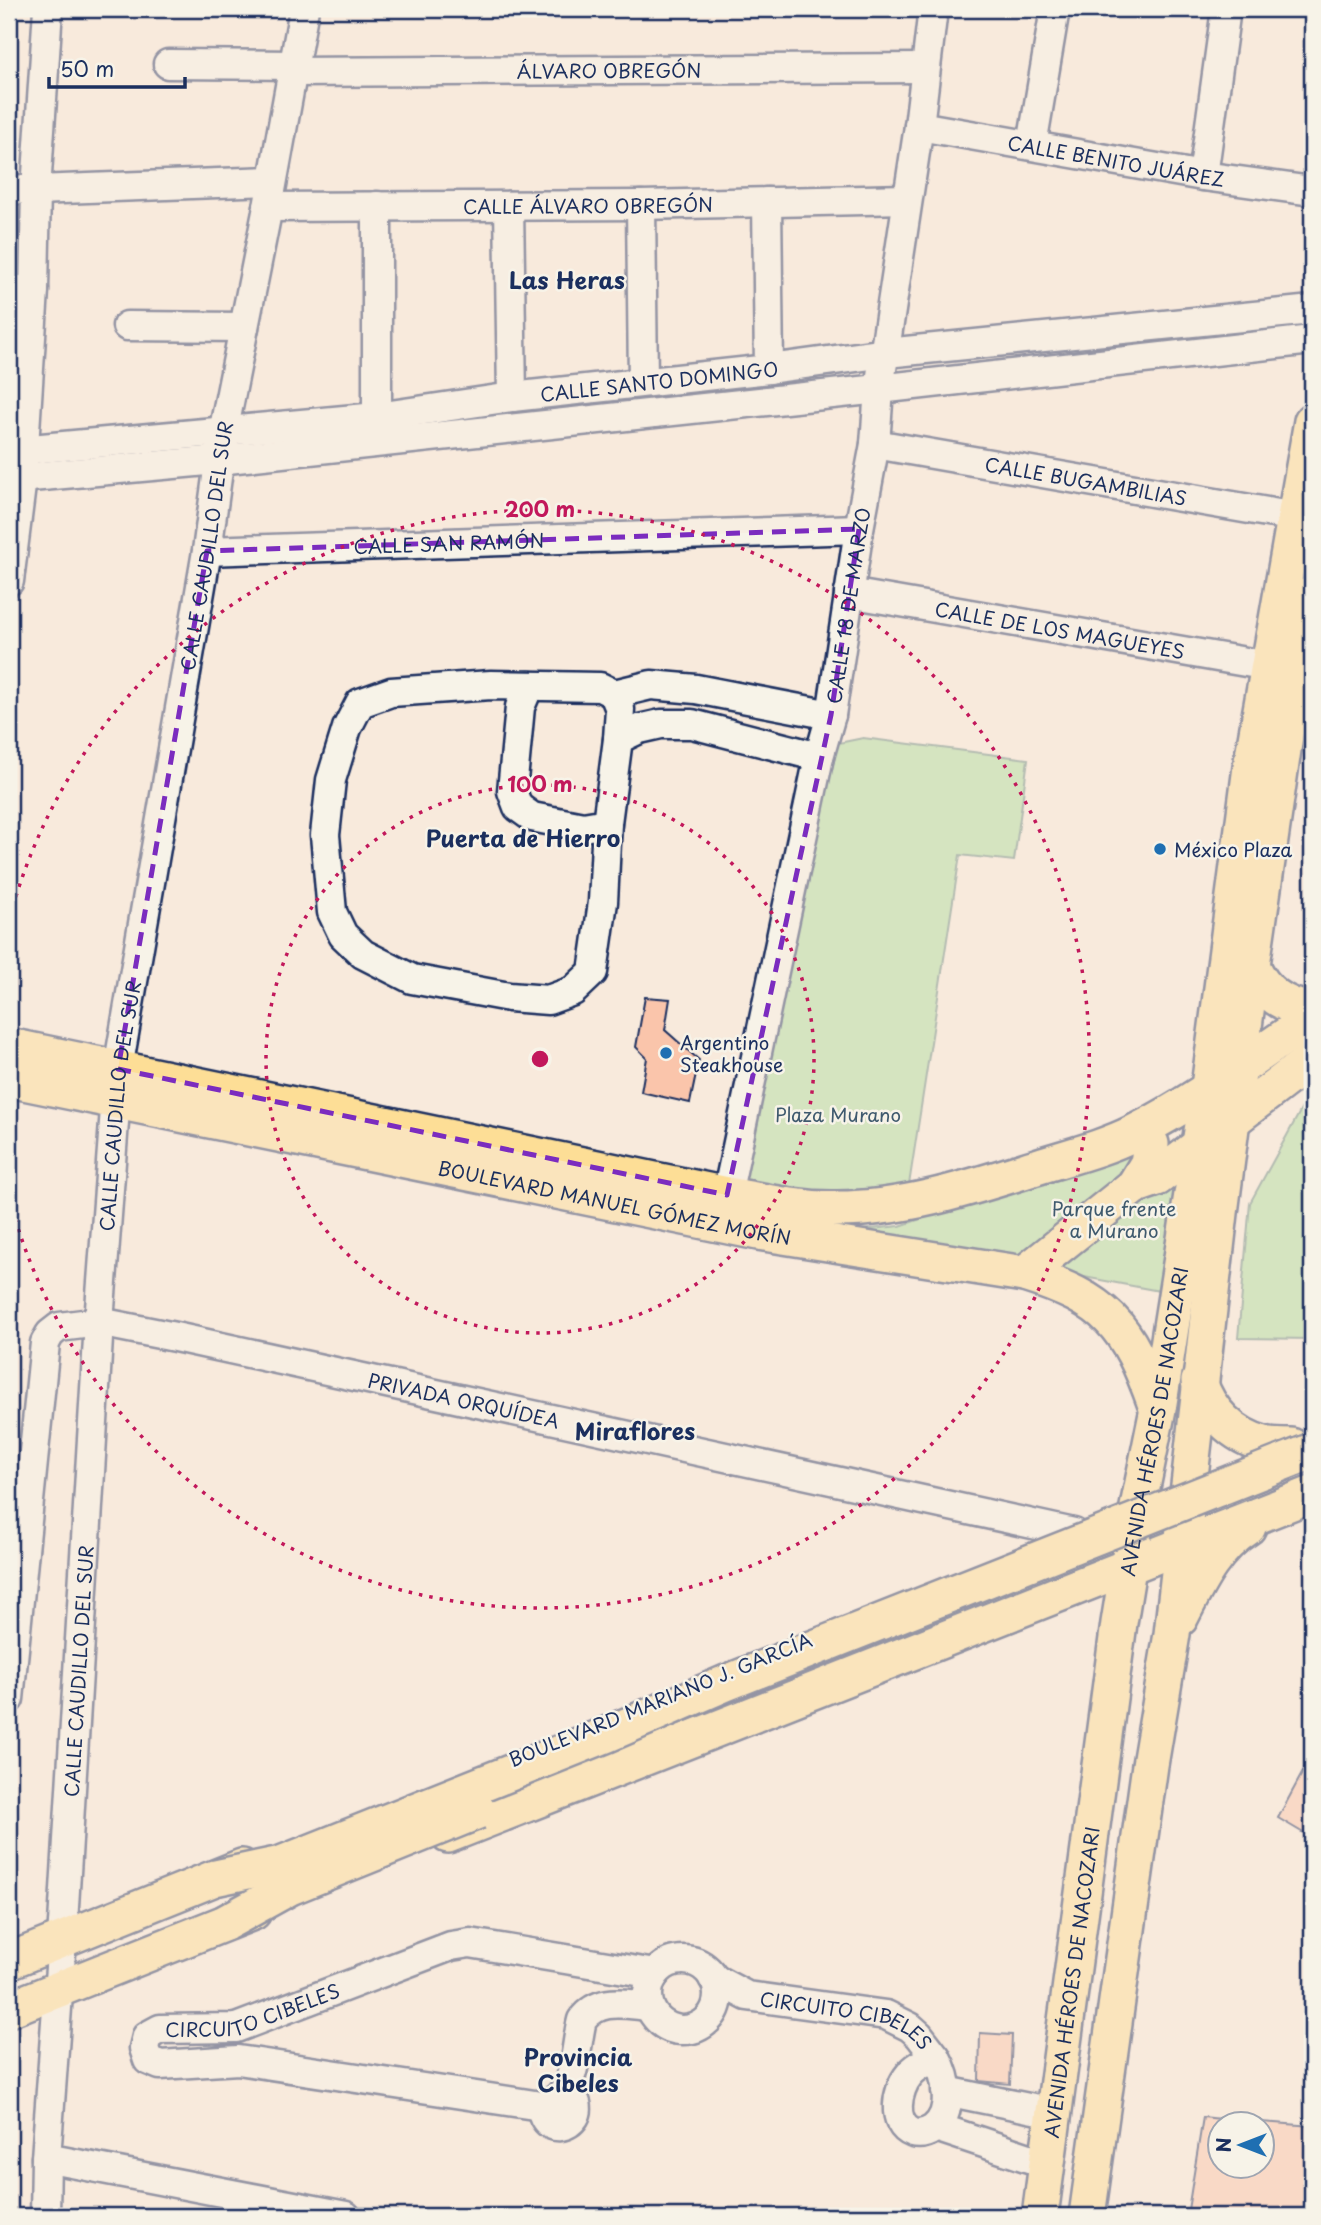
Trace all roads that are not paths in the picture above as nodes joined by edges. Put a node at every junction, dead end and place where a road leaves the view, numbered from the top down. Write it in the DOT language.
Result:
graph roads {
  1 [pos="48,9"];
  2 [pos="304,9"];
  3 [pos="933,9"];
  4 [pos="1055,9"];
  5 [pos="1226,9"];
  6 [pos="168,64"];
  7 [pos="925,68"];
  8 [pos="293,69"];
  9 [pos="919,126"];
  10 [pos="1032,145"];
  11 [pos="1203,176"];
  12 [pos="22,190"];
  13 [pos="1312,191"];
  14 [pos="270,194"];
  15 [pos="907,199"];
  16 [pos="767,202"];
  17 [pos="640,205"];
  18 [pos="377,206"];
  19 [pos="509,206"];
  20 [pos="21,290"];
  21 [pos="1312,310"];
  22 [pos="127,326"];
  23 [pos="244,327"];
  24 [pos="1133,328"];
  25 [pos="1312,340"];
  26 [pos="886,354"];
  27 [pos="1136,360"];
  28 [pos="769,369"];
  29 [pos="643,382"];
  30 [pos="879,389"];
  31 [pos="512,397"];
  32 [pos="377,417"];
  33 [pos="1312,421"];
  34 [pos="875,443"];
  35 [pos="220,446"];
  36 [pos="16,450"];
  37 [pos="15,479"];
  38 [pos="1296,517"];
  39 [pos="859,529"];
  40 [pos="1312,548"];
  41 [pos="207,551"];
  42 [pos="9,581"];
  43 [pos="849,593"];
  44 [pos="1269,666"];
  45 [pos="529,686"];
  46 [pos="614,694"];
  47 [pos="831,715"];
  48 [pos="618,739"];
  49 [pos="819,757"];
  50 [pos="607,823"];
  51 [pos="1252,965"];
  52 [pos="1312,1010"];
  53 [pos="1312,1018"];
  54 [pos="9,1046"];
  55 [pos="1312,1059"];
  56 [pos="1312,1066"];
  57 [pos="1239,1067"];
  58 [pos="9,1079"];
  59 [pos="117,1084"];
  60 [pos="1209,1087"];
  61 [pos="1232,1121"];
  62 [pos="1185,1166"];
  63 [pos="727,1195"];
  64 [pos="1024,1274"];
  65 [pos="99,1322"];
  66 [pos="1199,1381"];
  67 [pos="1158,1409"];
  68 [pos="1305,1445"];
  69 [pos="1312,1474"];
  70 [pos="1187,1488"];
  71 [pos="1298,1499"];
  72 [pos="1138,1507"];
  73 [pos="1074,1533"];
  74 [pos="1181,1546"];
  75 [pos="1128,1566"];
  76 [pos="1069,1591"];
  77 [pos="866,1616"];
  78 [pos="1119,1623"];
  79 [pos="1172,1634"];
  80 [pos="887,1662"];
  81 [pos="9,1699"];
  82 [pos="215,1878"];
  83 [pos="225,1923"];
  84 [pos="62,1940"];
  85 [pos="9,1961"];
  86 [pos="655,1974"];
  87 [pos="713,1978"];
  88 [pos="59,1988"];
  89 [pos="747,1996"];
  90 [pos="17,2005"];
  91 [pos="649,2006"];
  92 [pos="712,2014"];
  93 [pos="236,2028"];
  94 [pos="936,2057"];
  95 [pos="238,2060"];
  96 [pos="946,2091"];
  97 [pos="1053,2113"];
  98 [pos="936,2127"];
  99 [pos="46,2158"];
  100 [pos="1047,2164"];
  101 [pos="45,2216"];
  102 [pos="346,2216"];
  103 [pos="1040,2216"];
  104 [pos="1087,2216"];
  1 -- 12 [label="street"];
  2 -- 8 [label="street, CALLE CAUDILLO DEL SUR"];
  3 -- 7 [label="street, CALLE 18 DE MARZO"];
  4 -- 10 [label="street"];
  5 -- 11 [label="street"];
  6 -- 8 [label="street, ÁLVARO OBREGÓN"];
  7 -- 8 [label="street, ÁLVARO OBREGÓN"];
  7 -- 9 [label="street, CALLE 18 DE MARZO"];
  8 -- 14 [label="street, CALLE CAUDILLO DEL SUR"];
  9 -- 10 [label="street, CALLE BENITO JUÁREZ"];
  9 -- 15 [label="street, CALLE 18 DE MARZO"];
  10 -- 11 [label="street, CALLE BENITO JUÁREZ"];
  11 -- 13 [label="street, CALLE BENITO JUÁREZ"];
  12 -- 14 [label="street, CALLE ÁLVARO OBREGÓN"];
  12 -- 20 [label="street"];
  14 -- 18 [label="street, CALLE ÁLVARO OBREGÓN"];
  14 -- 23 [label="street, CALLE CAUDILLO DEL SUR"];
  15 -- 16 [label="street, CALLE ÁLVARO OBREGÓN"];
  15 -- 26 [label="street, CALLE 18 DE MARZO"];
  16 -- 17 [label="street, CALLE ÁLVARO OBREGÓN"];
  16 -- 28 [label="street"];
  17 -- 19 [label="street, CALLE ÁLVARO OBREGÓN"];
  17 -- 29 [label="street"];
  18 -- 19 [label="street, CALLE ÁLVARO OBREGÓN"];
  18 -- 32 [label="street"];
  19 -- 31 [label="street"];
  20 -- 36 [label="street"];
  21 -- 24 [label="street, CALLE SANTO DOMINGO"];
  22 -- 23 [label="street"];
  23 -- 35 [label="street, CALLE CAUDILLO DEL SUR"];
  24 -- 26 [label="street, CALLE SANTO DOMINGO"];
  24 -- 27 [label="street"];
  25 -- 27 [label="street, CALLE SANTO DOMINGO"];
  26 -- 28 [label="street, CALLE SANTO DOMINGO"];
  26 -- 30 [label="street, CALLE 18 DE MARZO"];
  27 -- 30 [label="street, CALLE SANTO DOMINGO"];
  28 -- 29 [label="street, CALLE SANTO DOMINGO"];
  29 -- 31 [label="street, CALLE SANTO DOMINGO"];
  30 -- 34 [label="street, CALLE 18 DE MARZO"];
  30 -- 35 [label="street, CALLE SANTO DOMINGO"];
  31 -- 32 [label="street, CALLE SANTO DOMINGO"];
  32 -- 35 [label="street, CALLE SANTO DOMINGO"];
  33 -- 38 [label="main road, AVENIDA HÉROES DE NACOZARI"];
  34 -- 38 [label="street, CALLE BUGAMBILIAS"];
  34 -- 39 [label="street, CALLE 18 DE MARZO"];
  35 -- 36 [label="street, CALLE SANTO DOMINGO"];
  35 -- 37 [label="street, CALLE SANTO DOMINGO"];
  35 -- 41 [label="street, CALLE CAUDILLO DEL SUR"];
  36 -- 37 [label="street"];
  37 -- 42 [label="street"];
  38 -- 44 [label="main road, AVENIDA HÉROES DE NACOZARI"];
  39 -- 41 [label="street, CALLE SAN RAMÓN"];
  39 -- 43 [label="street, CALLE 18 DE MARZO"];
  40 -- 51 [label="main road, AVENIDA HÉROES DE NACOZARI"];
  41 -- 59 [label="street, CALLE CAUDILLO DEL SUR"];
  43 -- 44 [label="street, CALLE DE LOS MAGUEYES"];
  43 -- 47 [label="street, CALLE 18 DE MARZO"];
  44 -- 60 [label="main road, AVENIDA HÉROES DE NACOZARI"];
  45 -- 46 [label="street"];
  45 -- 50 [label="street"];
  45 -- 50 [label="street"];
  46 -- 47 [label="street"];
  46 -- 48 [label="street"];
  47 -- 49 [label="street, CALLE 18 DE MARZO"];
  48 -- 49 [label="street"];
  48 -- 50 [label="street"];
  49 -- 63 [label="street, CALLE 18 DE MARZO"];
  51 -- 52 [label="main road"];
  51 -- 57 [label="main road, AVENIDA HÉROES DE NACOZARI"];
  53 -- 57 [label="main road, BOULEVARD MANUEL GÓMEZ MORÍN"];
  54 -- 59 [label="main road, BOULEVARD MANUEL GÓMEZ MORÍN"];
  55 -- 61 [label="main road"];
  56 -- 62 [label="main road"];
  57 -- 60 [label="main road, BOULEVARD MANUEL GÓMEZ MORÍN"];
  57 -- 61 [label="main road, AVENIDA HÉROES DE NACOZARI"];
  58 -- 59 [label="main road, BOULEVARD MANUEL GÓMEZ MORÍN"];
  59 -- 63 [label="main road, BOULEVARD MANUEL GÓMEZ MORÍN"];
  59 -- 64 [label="main road, BOULEVARD MANUEL GÓMEZ MORÍN"];
  59 -- 65 [label="street, CALLE CAUDILLO DEL SUR"];
  60 -- 62 [label="main road, AVENIDA HÉROES DE NACOZARI"];
  60 -- 62 [label="main road, BOULEVARD MANUEL GÓMEZ MORÍN"];
  61 -- 62 [label="main road, AVENIDA HÉROES DE NACOZARI"];
  62 -- 63 [label="main road, BOULEVARD MANUEL GÓMEZ MORÍN"];
  62 -- 64 [label="main road"];
  62 -- 66 [label="main road, AVENIDA HÉROES DE NACOZARI"];
  62 -- 67 [label="main road, AVENIDA HÉROES DE NACOZARI"];
  64 -- 67 [label="main road, BOULEVARD MANUEL GÓMEZ MORÍN"];
  65 -- 73 [label="street, PRIVADA ORQUÍDEA"];
  65 -- 81 [label="street, PRIVADA ORQUÍDEA"];
  65 -- 84 [label="street, CALLE CAUDILLO DEL SUR"];
  66 -- 68 [label="main road"];
  66 -- 70 [label="main road, AVENIDA HÉROES DE NACOZARI"];
  67 -- 72 [label="main road, AVENIDA HÉROES DE NACOZARI"];
  68 -- 70 [label="main road, BOULEVARD MARIANO J. GARCÍA"];
  68 -- 82 [label="main road, bridge"];
  69 -- 83 [label="main road, bridge"];
  70 -- 72 [label="main road, BOULEVARD MARIANO J. GARCÍA"];
  70 -- 74 [label="main road, AVENIDA HÉROES DE NACOZARI"];
  71 -- 74 [label="main road"];
  71 -- 79 [label="main road"];
  72 -- 73 [label="main road, BOULEVARD MARIANO J. GARCÍA"];
  72 -- 75 [label="main road, AVENIDA HÉROES DE NACOZARI"];
  73 -- 77 [label="main road, BOULEVARD MARIANO J. GARCÍA"];
  74 -- 75 [label="main road"];
  74 -- 79 [label="main road, AVENIDA HÉROES DE NACOZARI"];
  75 -- 76 [label="main road"];
  75 -- 78 [label="main road, AVENIDA HÉROES DE NACOZARI"];
  76 -- 78 [label="main road"];
  76 -- 80 [label="main road"];
  77 -- 80 [label="main road"];
  77 -- 82 [label="main road, BOULEVARD MARIANO J. GARCÍA"];
  78 -- 79 [label="main road"];
  78 -- 97 [label="main road, AVENIDA HÉROES DE NACOZARI"];
  79 -- 104 [label="main road, AVENIDA HÉROES DE NACOZARI"];
  80 -- 83 [label="main road"];
  82 -- 84 [label="main road, BOULEVARD MARIANO J. GARCÍA"];
  83 -- 88 [label="main road"];
  84 -- 85 [label="main road, BOULEVARD MARIANO J. GARCÍA"];
  84 -- 88 [label="street, CALLE CAUDILLO DEL SUR"];
  85 -- 90 [label="main road"];
  86 -- 87 [label="street"];
  86 -- 91 [label="street"];
  86 -- 93 [label="street, CIRCUITO CIBELES"];
  87 -- 89 [label="street, CIRCUITO CIBELES"];
  87 -- 92 [label="street"];
  88 -- 90 [label="main road"];
  88 -- 99 [label="street, CALLE CAUDILLO DEL SUR"];
  89 -- 92 [label="street, CIRCUITO CIBELES"];
  89 -- 94 [label="street, CIRCUITO CIBELES"];
  91 -- 92 [label="street"];
  91 -- 95 [label="street, CIRCUITO CIBELES"];
  93 -- 95 [label="street"];
  93 -- 95 [label="street, CIRCUITO CIBELES"];
  94 -- 96 [label="street"];
  94 -- 98 [label="street"];
  96 -- 97 [label="street"];
  96 -- 98 [label="street"];
  97 -- 100 [label="main road, AVENIDA HÉROES DE NACOZARI"];
  98 -- 100 [label="street"];
  99 -- 101 [label="street, CALLE CAUDILLO DEL SUR"];
  99 -- 102 [label="street"];
  100 -- 103 [label="main road, AVENIDA HÉROES DE NACOZARI"];
}
